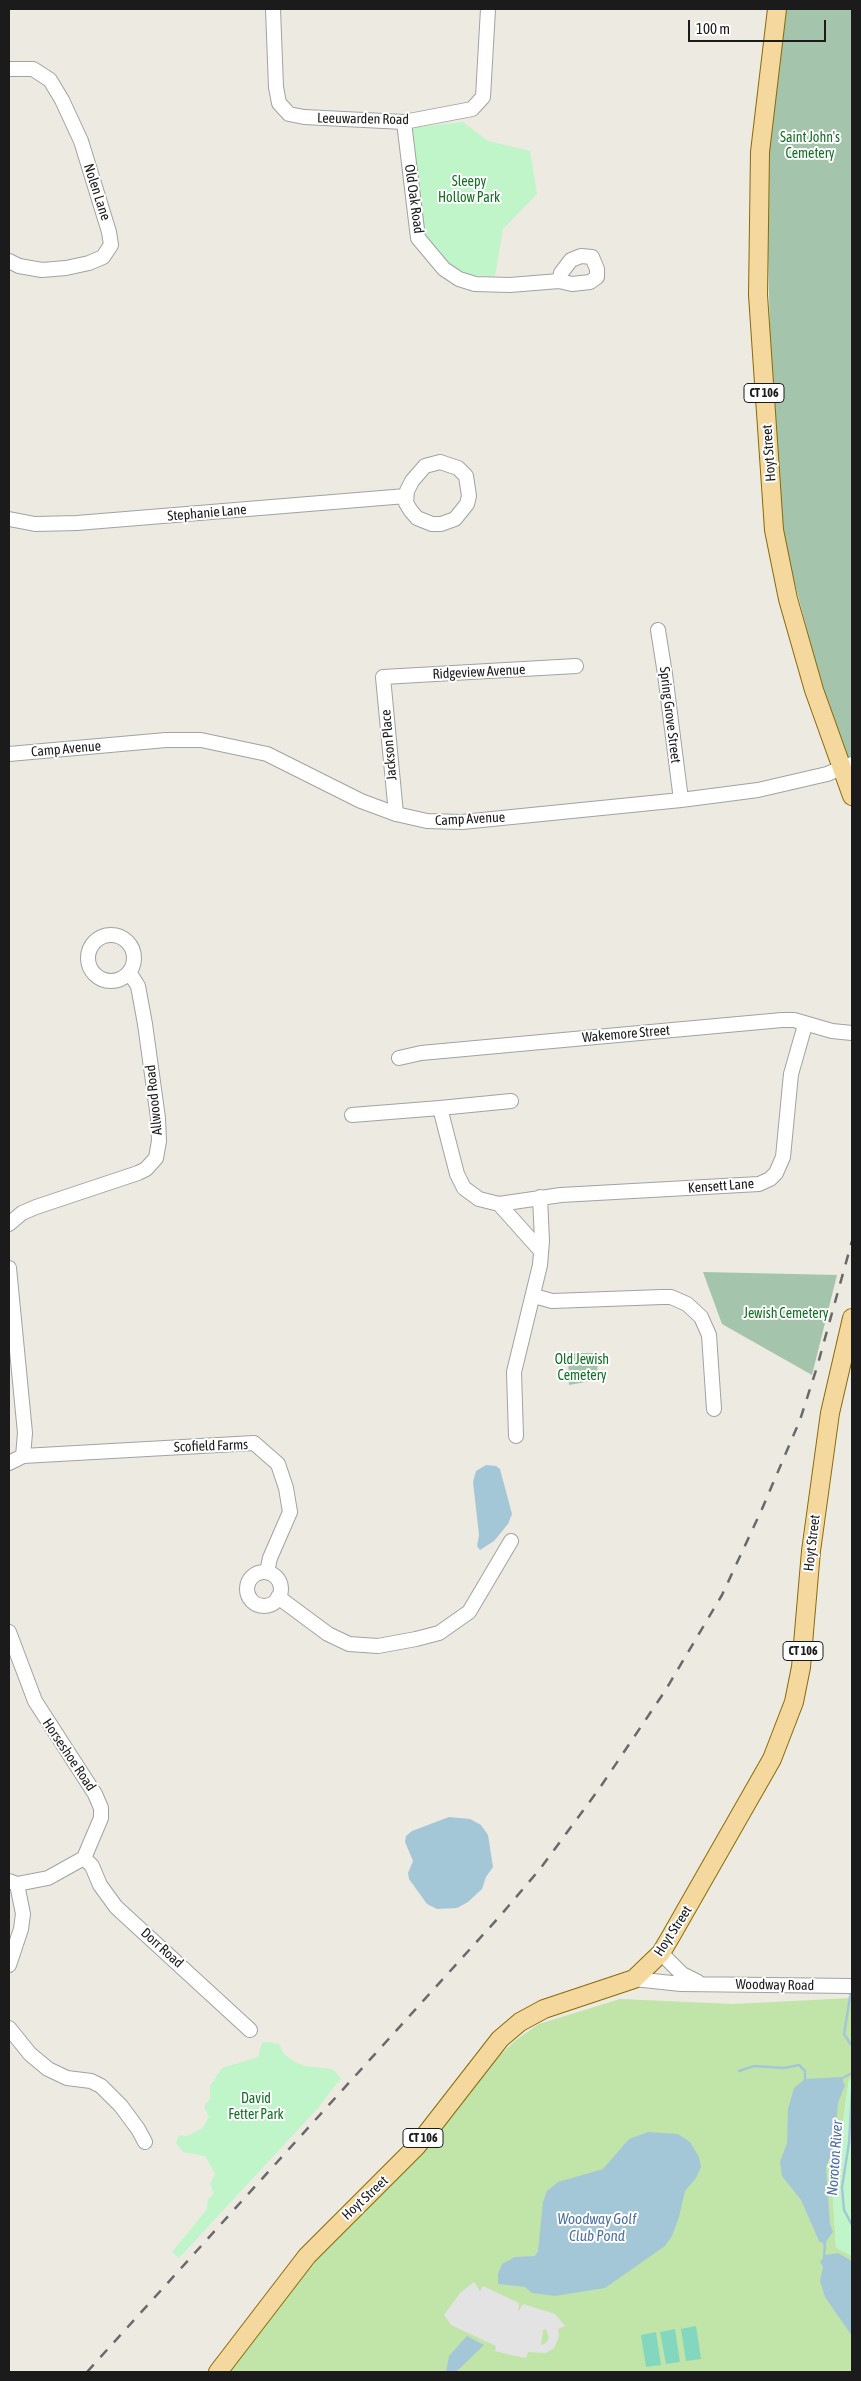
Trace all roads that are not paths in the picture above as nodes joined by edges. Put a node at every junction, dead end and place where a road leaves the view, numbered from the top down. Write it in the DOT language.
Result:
graph roads {
  1 [pos="273,9"];
  2 [pos="488,9"];
  3 [pos="778,9"];
  4 [pos="9,69"];
  5 [pos="404,122"];
  6 [pos="9,260"];
  7 [pos="559,281"];
  8 [pos="406,496"];
  9 [pos="9,519"];
  10 [pos="658,630"];
  11 [pos="576,666"];
  12 [pos="383,677"];
  13 [pos="9,754"];
  14 [pos="848,766"];
  15 [pos="852,796"];
  16 [pos="681,800"];
  17 [pos="396,814"];
  18 [pos="129,972"];
  19 [pos="805,1025"];
  20 [pos="852,1034"];
  21 [pos="399,1058"];
  22 [pos="511,1102"];
  23 [pos="440,1108"];
  24 [pos="352,1115"];
  25 [pos="540,1197"];
  26 [pos="499,1204"];
  27 [pos="9,1224"];
  28 [pos="541,1251"];
  29 [pos="9,1268"];
  30 [pos="534,1296"];
  31 [pos="852,1318"];
  32 [pos="846,1369"];
  33 [pos="714,1409"];
  34 [pos="516,1436"];
  35 [pos="23,1456"];
  36 [pos="9,1463"];
  37 [pos="511,1541"];
  38 [pos="267,1572"];
  39 [pos="278,1597"];
  40 [pos="9,1632"];
  41 [pos="84,1858"];
  42 [pos="13,1883"];
  43 [pos="661,1952"];
  44 [pos="9,1965"];
  45 [pos="634,1979"];
  46 [pos="698,1983"];
  47 [pos="848,1986"];
  48 [pos="9,2028"];
  49 [pos="250,2030"];
  50 [pos="145,2142"];
  51 [pos="218,2372"];
  1 -- 5 [label="street, Leeuwarden Road"];
  2 -- 5 [label="street, Leeuwarden Road"];
  3 -- 14 [label="main road, Hoyt Street / CT 106"];
  4 -- 6 [label="street, Nolen Lane"];
  5 -- 7 [label="street, Old Oak Road"];
  8 -- 8 [label="street"];
  8 -- 9 [label="street, Stephanie Lane"];
  10 -- 16 [label="street, Spring Grove Street"];
  11 -- 12 [label="street, Ridgeview Avenue"];
  12 -- 17 [label="street, Jackson Place"];
  13 -- 17 [label="street, Camp Avenue"];
  14 -- 15 [label="main road, Hoyt Street / CT 106"];
  14 -- 16 [label="street, Camp Avenue"];
  16 -- 17 [label="street, Camp Avenue"];
  18 -- 27 [label="street, Allwood Road"];
  19 -- 20 [label="street, Wakemore Street"];
  19 -- 21 [label="street, Wakemore Street"];
  19 -- 25 [label="street, Kensett Lane"];
  22 -- 23 [label="street"];
  23 -- 24 [label="street"];
  23 -- 26 [label="street, Kensett Lane"];
  25 -- 26 [label="street, Kensett Lane"];
  25 -- 28 [label="street"];
  26 -- 28 [label="street"];
  28 -- 30 [label="street"];
  29 -- 35 [label="street"];
  30 -- 33 [label="street"];
  30 -- 34 [label="street"];
  31 -- 32 [label="main road, Hoyt Street / CT 106"];
  32 -- 43 [label="main road, Hoyt Street / CT 106"];
  35 -- 36 [label="street"];
  35 -- 38 [label="street, Scofield Farms"];
  37 -- 39 [label="street"];
  38 -- 39 [label="street"];
  38 -- 39 [label="street"];
  40 -- 41 [label="street, Horseshoe Road"];
  41 -- 42 [label="street"];
  41 -- 49 [label="street, Dorr Road"];
  42 -- 44 [label="street"];
  43 -- 45 [label="main road, Hoyt Street / CT 106"];
  43 -- 46 [label="street"];
  45 -- 46 [label="street, Woodway Road"];
  45 -- 51 [label="main road, Hoyt Street / CT 106"];
  46 -- 47 [label="street, Woodway Road"];
  48 -- 50 [label="street"];
}
